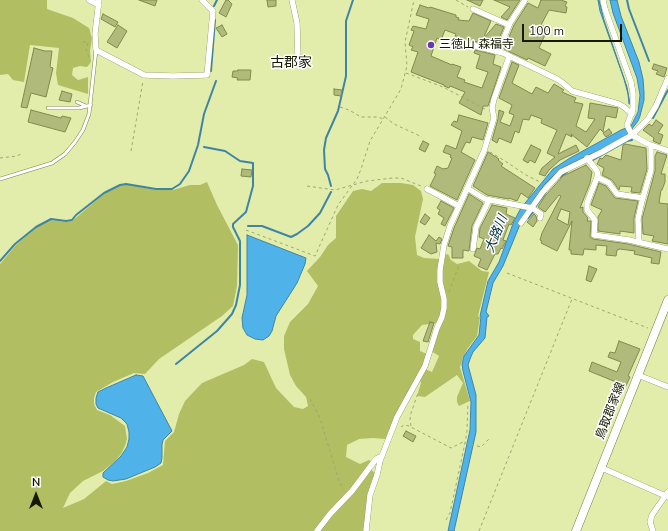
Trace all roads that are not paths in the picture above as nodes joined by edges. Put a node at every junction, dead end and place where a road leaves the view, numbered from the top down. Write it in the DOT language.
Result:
graph roads {
  1 [pos="89,0"];
  2 [pos="202,0"];
  3 [pos="292,0"];
  4 [pos="524,0"];
  5 [pos="603,0"];
  6 [pos="99,2"];
  7 [pos="473,9"];
  8 [pos="509,25"];
  9 [pos="472,45"];
  10 [pos="96,50"];
  11 [pos="498,52"];
  12 [pos="509,57"];
  13 [pos="300,64"];
  14 [pos="668,78"];
  15 [pos="77,102"];
  16 [pos="91,105"];
  17 [pos="86,106"];
  18 [pos="48,108"];
  19 [pos="632,114"];
  20 [pos="632,134"];
  21 [pos="651,145"];
  22 [pos="668,151"];
  23 [pos="587,158"];
  24 [pos="597,177"];
  25 [pos="0,179"];
  26 [pos="467,188"];
  27 [pos="427,189"];
  28 [pos="643,198"];
  29 [pos="489,200"];
  30 [pos="458,206"];
  31 [pos="532,208"];
  32 [pos="540,218"];
  33 [pos="521,223"];
  34 [pos="639,242"];
  35 [pos="473,249"];
  36 [pos="668,249"];
  37 [pos="668,300"];
  38 [pos="638,375"];
  39 [pos="668,387"];
  40 [pos="382,456"];
  41 [pos="602,468"];
  42 [pos="667,495"];
  43 [pos="317,531"];
  44 [pos="366,531"];
  45 [pos="576,531"];
  46 [pos="653,531"];
  1 -- 6 [label="street"];
  2 -- 10 [label="street"];
  3 -- 13 [label="street"];
  4 -- 8 [label="street"];
  5 -- 19 [label="street"];
  6 -- 10 [label="street"];
  7 -- 8 [label="street"];
  8 -- 11 [label="street"];
  9 -- 11 [label="street"];
  10 -- 16 [label="lane"];
  11 -- 12 [label="street"];
  12 -- 19 [label="street"];
  12 -- 26 [label="street"];
  14 -- 20 [label="street"];
  15 -- 17 [label="lane"];
  16 -- 17 [label="lane"];
  16 -- 25 [label="lane"];
  17 -- 18 [label="lane"];
  19 -- 20 [label="street"];
  20 -- 21 [label="street"];
  20 -- 23 [label="street"];
  21 -- 22 [label="street"];
  21 -- 28 [label="street"];
  23 -- 24 [label="street"];
  23 -- 31 [label="street"];
  24 -- 28 [label="street"];
  24 -- 34 [label="street"];
  26 -- 29 [label="street"];
  26 -- 30 [label="street"];
  27 -- 30 [label="street"];
  28 -- 34 [label="street"];
  29 -- 31 [label="street"];
  29 -- 35 [label="street"];
  30 -- 40 [label="street"];
  31 -- 32 [label="street"];
  31 -- 33 [label="street"];
  34 -- 36 [label="street"];
  37 -- 38 [label="main road, 鳥取郡家線"];
  38 -- 39 [label="street"];
  38 -- 41 [label="main road, 鳥取郡家線"];
  40 -- 43 [label="street"];
  40 -- 44 [label="street"];
  41 -- 42 [label="street"];
  41 -- 45 [label="main road, 鳥取郡家線"];
  42 -- 46 [label="street"];
}
